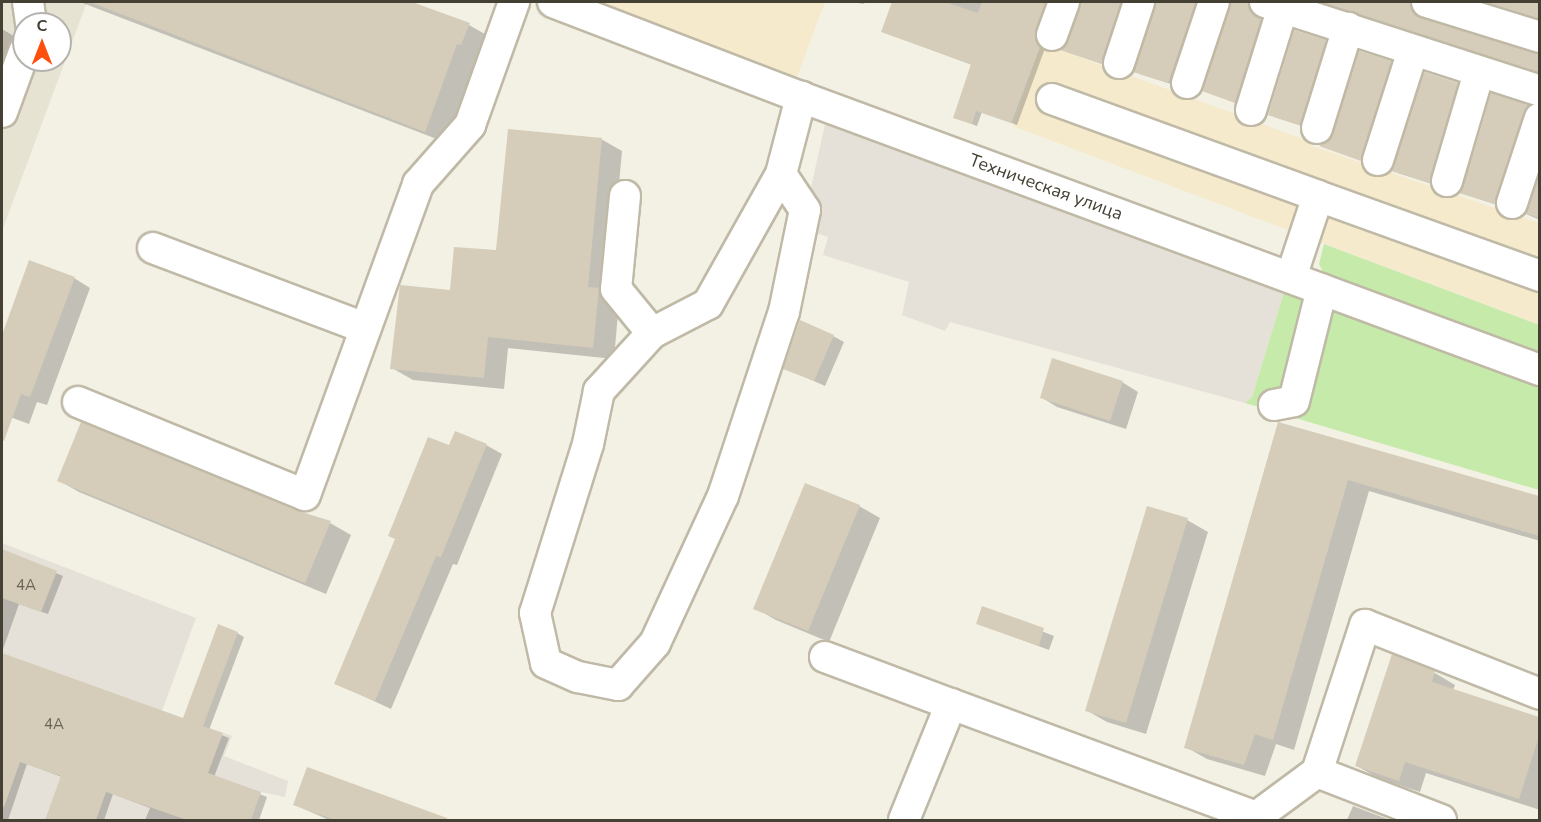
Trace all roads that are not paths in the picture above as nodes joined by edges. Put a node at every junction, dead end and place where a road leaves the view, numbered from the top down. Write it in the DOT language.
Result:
graph roads {
  1 [pos="514,2"];
  2 [pos="553,2"];
  3 [pos="1064,2"];
  4 [pos="1139,2"];
  5 [pos="1214,2"];
  6 [pos="1427,2"];
  7 [pos="1274,4"];
  8 [pos="1348,28"];
  9 [pos="1052,35"];
  10 [pos="1539,37"];
  11 [pos="1413,50"];
  12 [pos="1119,63"];
  13 [pos="17,72"];
  14 [pos="1479,72"];
  15 [pos="1187,83"];
  16 [pos="1539,92"];
  17 [pos="801,97"];
  18 [pos="1052,99"];
  19 [pos="1251,110"];
  20 [pos="2,112"];
  21 [pos="1539,118"];
  22 [pos="1317,128"];
  23 [pos="1378,160"];
  24 [pos="781,174"];
  25 [pos="1447,181"];
  26 [pos="625,196"];
  27 [pos="1318,196"];
  28 [pos="1512,203"];
  29 [pos="153,248"];
  30 [pos="1539,276"];
  31 [pos="1291,277"];
  32 [pos="1322,289"];
  33 [pos="365,328"];
  34 [pos="652,333"];
  35 [pos="1539,370"];
  36 [pos="78,402"];
  37 [pos="1274,405"];
  38 [pos="825,657"];
  39 [pos="1539,694"];
  40 [pos="951,704"];
  41 [pos="1317,772"];
  42 [pos="904,820"];
  43 [pos="1441,820"];
  1 -- 33 [label="street"];
  2 -- 17 [label="street, Техническая улица"];
  3 -- 9 [label="street"];
  4 -- 12 [label="street"];
  5 -- 15 [label="street"];
  6 -- 10 [label="street"];
  7 -- 8 [label="street"];
  7 -- 19 [label="street"];
  8 -- 11 [label="street"];
  8 -- 22 [label="street"];
  11 -- 14 [label="street"];
  11 -- 23 [label="street"];
  13 -- 20 [label="street"];
  14 -- 16 [label="street"];
  14 -- 25 [label="street"];
  17 -- 24 [label="street"];
  17 -- 31 [label="street, Техническая улица"];
  18 -- 27 [label="street"];
  21 -- 28 [label="street"];
  24 -- 34 [label="street"];
  24 -- 34 [label="street"];
  26 -- 34 [label="street"];
  27 -- 30 [label="street"];
  27 -- 31 [label="street"];
  29 -- 33 [label="street"];
  31 -- 32 [label="street, Техническая улица"];
  32 -- 35 [label="street, Техническая улица"];
  32 -- 37 [label="street"];
  33 -- 36 [label="street"];
  38 -- 40 [label="street"];
  39 -- 41 [label="street"];
  40 -- 41 [label="street"];
  40 -- 42 [label="street"];
  41 -- 43 [label="street"];
}
